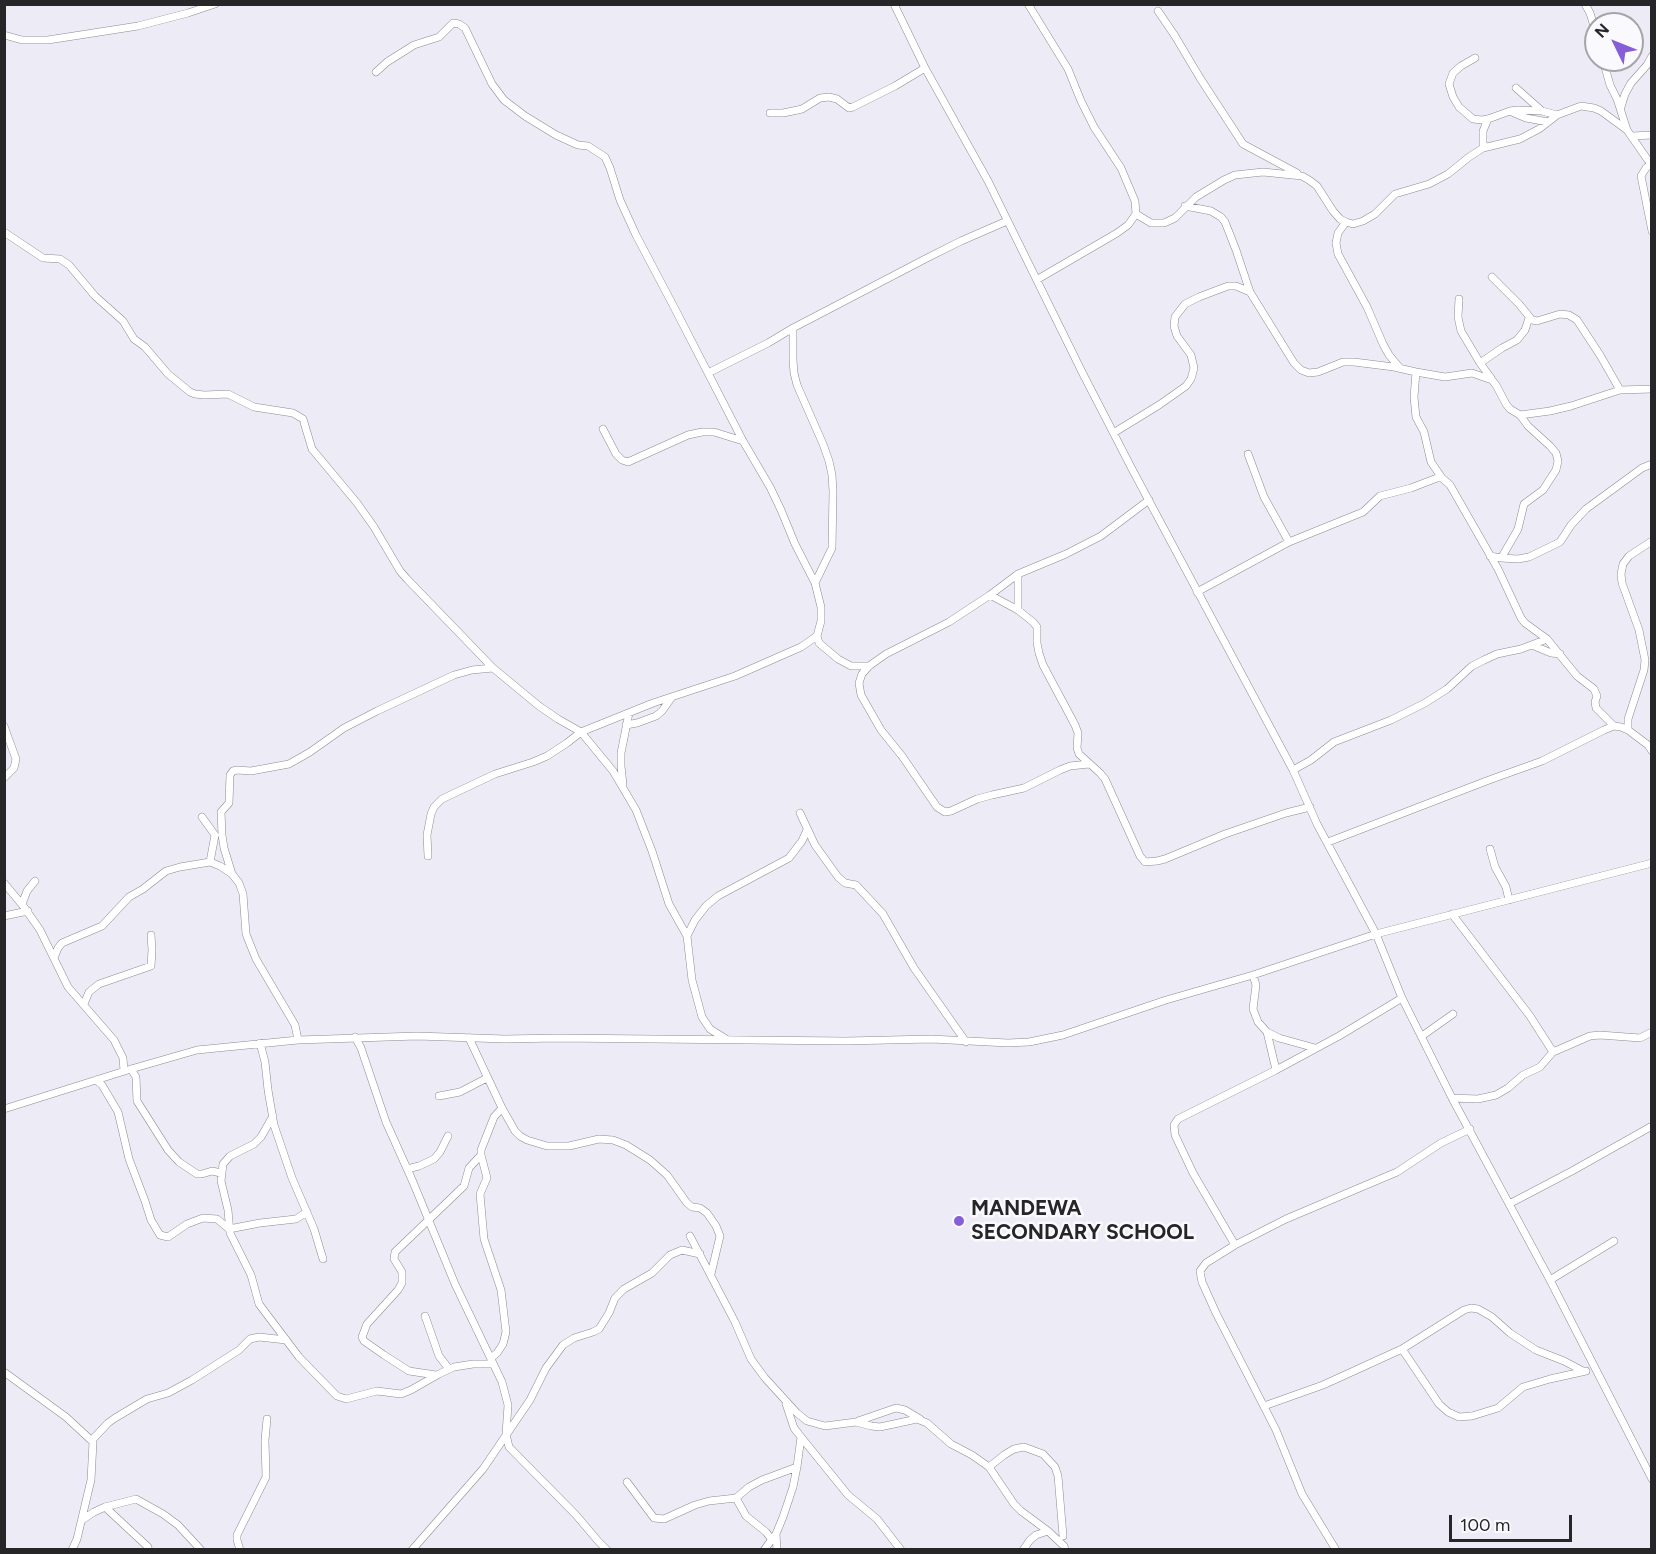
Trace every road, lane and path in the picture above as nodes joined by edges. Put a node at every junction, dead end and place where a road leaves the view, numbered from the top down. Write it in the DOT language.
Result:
graph roads {
  1 [pos="215,4"];
  2 [pos="894,4"];
  3 [pos="1028,4"];
  4 [pos="1158,11"];
  5 [pos="4,34"];
  6 [pos="1652,56"];
  7 [pos="1474,58"];
  8 [pos="925,68"];
  9 [pos="376,72"];
  10 [pos="1606,72"];
  11 [pos="1516,88"];
  12 [pos="1621,108"];
  13 [pos="1510,111"];
  14 [pos="1542,111"];
  15 [pos="770,113"];
  16 [pos="1557,115"];
  17 [pos="1488,119"];
  18 [pos="1548,122"];
  19 [pos="1630,133"];
  20 [pos="1652,135"];
  21 [pos="1484,148"];
  22 [pos="1651,165"];
  23 [pos="1302,176"];
  24 [pos="1185,206"];
  25 [pos="1136,214"];
  26 [pos="1007,221"];
  27 [pos="1346,222"];
  28 [pos="1652,231"];
  29 [pos="4,232"];
  30 [pos="1492,277"];
  31 [pos="1038,279"];
  32 [pos="1250,292"];
  33 [pos="1459,298"];
  34 [pos="1529,318"];
  35 [pos="793,328"];
  36 [pos="1480,363"];
  37 [pos="1400,368"];
  38 [pos="1416,372"];
  39 [pos="708,373"];
  40 [pos="1492,380"];
  41 [pos="1652,389"];
  42 [pos="1620,390"];
  43 [pos="1520,415"];
  44 [pos="603,429"];
  45 [pos="1115,432"];
  46 [pos="742,441"];
  47 [pos="1248,454"];
  48 [pos="1652,464"];
  49 [pos="1442,478"];
  50 [pos="1149,500"];
  51 [pos="1652,541"];
  52 [pos="1289,542"];
  53 [pos="1490,556"];
  54 [pos="1501,558"];
  55 [pos="1018,574"];
  56 [pos="815,583"];
  57 [pos="1197,592"];
  58 [pos="990,595"];
  59 [pos="1018,610"];
  60 [pos="817,636"];
  61 [pos="1547,639"];
  62 [pos="1532,645"];
  63 [pos="1560,654"];
  64 [pos="869,666"];
  65 [pos="493,668"];
  66 [pos="672,697"];
  67 [pos="629,713"];
  68 [pos="626,725"];
  69 [pos="4,726"];
  70 [pos="1614,726"];
  71 [pos="1628,730"];
  72 [pos="581,732"];
  73 [pos="1650,745"];
  74 [pos="1089,764"];
  75 [pos="1293,770"];
  76 [pos="4,778"];
  77 [pos="623,787"];
  78 [pos="1310,807"];
  79 [pos="800,813"];
  80 [pos="202,818"];
  81 [pos="807,830"];
  82 [pos="1328,842"];
  83 [pos="1490,849"];
  84 [pos="428,856"];
  85 [pos="210,862"];
  86 [pos="1652,863"];
  87 [pos="232,874"];
  88 [pos="35,881"];
  89 [pos="4,883"];
  90 [pos="1509,900"];
  91 [pos="22,904"];
  92 [pos="28,911"];
  93 [pos="1452,914"];
  94 [pos="4,916"];
  95 [pos="1376,934"];
  96 [pos="151,935"];
  97 [pos="687,936"];
  98 [pos="54,958"];
  99 [pos="1253,975"];
  100 [pos="1402,998"];
  101 [pos="84,1004"];
  102 [pos="1453,1014"];
  103 [pos="1267,1032"];
  104 [pos="1652,1032"];
  105 [pos="1422,1036"];
  106 [pos="355,1037"];
  107 [pos="469,1038"];
  108 [pos="298,1040"];
  109 [pos="728,1040"];
  110 [pos="260,1042"];
  111 [pos="966,1042"];
  112 [pos="1315,1048"];
  113 [pos="1553,1052"];
  114 [pos="128,1070"];
  115 [pos="1276,1070"];
  116 [pos="486,1078"];
  117 [pos="96,1080"];
  118 [pos="439,1096"];
  119 [pos="1452,1098"];
  120 [pos="502,1108"];
  121 [pos="4,1109"];
  122 [pos="273,1116"];
  123 [pos="1652,1126"];
  124 [pos="1470,1129"];
  125 [pos="448,1136"];
  126 [pos="481,1155"];
  127 [pos="407,1169"];
  128 [pos="220,1173"];
  129 [pos="1509,1204"];
  130 [pos="307,1212"];
  131 [pos="428,1218"];
  132 [pos="229,1228"];
  133 [pos="690,1236"];
  134 [pos="1614,1241"];
  135 [pos="1235,1245"];
  136 [pos="700,1254"];
  137 [pos="323,1258"];
  138 [pos="711,1274"];
  139 [pos="1550,1280"];
  140 [pos="425,1316"];
  141 [pos="286,1340"];
  142 [pos="1402,1349"];
  143 [pos="492,1361"];
  144 [pos="449,1369"];
  145 [pos="1594,1369"];
  146 [pos="1584,1371"];
  147 [pos="4,1372"];
  148 [pos="436,1375"];
  149 [pos="786,1402"];
  150 [pos="1264,1406"];
  151 [pos="267,1419"];
  152 [pos="922,1421"];
  153 [pos="855,1422"];
  154 [pos="506,1434"];
  155 [pos="801,1437"];
  156 [pos="92,1440"];
  157 [pos="797,1467"];
  158 [pos="989,1467"];
  159 [pos="1652,1479"];
  160 [pos="627,1482"];
  161 [pos="736,1498"];
  162 [pos="105,1508"];
  163 [pos="81,1520"];
  164 [pos="1048,1531"];
  165 [pos="1063,1536"];
  166 [pos="774,1537"];
  167 [pos="148,1547"];
  168 [pos="72,1550"];
  169 [pos="201,1550"];
  170 [pos="240,1550"];
  171 [pos="412,1550"];
  172 [pos="607,1550"];
  173 [pos="764,1550"];
  174 [pos="777,1550"];
  175 [pos="901,1550"];
  176 [pos="1023,1550"];
  177 [pos="1065,1550"];
  178 [pos="1336,1550"];
  1 -- 5 [label="street"];
  2 -- 8 [label="street"];
  3 -- 25 [label="street"];
  4 -- 23 [label="street"];
  6 -- 12 [label="street"];
  7 -- 17 [label="street"];
  8 -- 15 [label="street"];
  8 -- 26 [label="street"];
  9 -- 39 [label="street"];
  10 -- 12 [label="street"];
  11 -- 14 [label="street"];
  12 -- 19 [label="street"];
  13 -- 14 [label="street"];
  13 -- 17 [label="street"];
  13 -- 18 [label="street"];
  14 -- 16 [label="street"];
  16 -- 18 [label="street"];
  16 -- 19 [label="street"];
  17 -- 21 [label="street"];
  18 -- 21 [label="street"];
  19 -- 20 [label="street"];
  19 -- 22 [label="street"];
  21 -- 27 [label="street"];
  22 -- 28 [label="street"];
  23 -- 24 [label="street"];
  23 -- 27 [label="street"];
  24 -- 25 [label="street"];
  24 -- 32 [label="street"];
  25 -- 31 [label="street"];
  26 -- 31 [label="street"];
  26 -- 35 [label="street"];
  27 -- 37 [label="street"];
  29 -- 65 [label="street"];
  30 -- 34 [label="street"];
  31 -- 45 [label="street"];
  32 -- 37 [label="street"];
  32 -- 45 [label="street"];
  33 -- 36 [label="street"];
  34 -- 36 [label="street"];
  34 -- 42 [label="street"];
  35 -- 39 [label="street"];
  35 -- 56 [label="street"];
  36 -- 40 [label="street"];
  37 -- 38 [label="street"];
  38 -- 40 [label="street"];
  38 -- 49 [label="street"];
  39 -- 46 [label="street"];
  40 -- 43 [label="street"];
  41 -- 42 [label="street"];
  42 -- 43 [label="street"];
  43 -- 54 [label="street"];
  44 -- 46 [label="street"];
  45 -- 50 [label="street"];
  46 -- 56 [label="street"];
  47 -- 52 [label="street"];
  48 -- 54 [label="street"];
  49 -- 52 [label="street"];
  49 -- 53 [label="street"];
  50 -- 55 [label="street"];
  50 -- 57 [label="street"];
  51 -- 71 [label="street"];
  52 -- 57 [label="street"];
  53 -- 54 [label="street"];
  53 -- 61 [label="street"];
  55 -- 58 [label="street"];
  55 -- 59 [label="street"];
  56 -- 60 [label="street"];
  57 -- 75 [label="street"];
  58 -- 59 [label="street"];
  58 -- 64 [label="street"];
  59 -- 74 [label="street"];
  60 -- 64 [label="street"];
  60 -- 66 [label="street"];
  61 -- 62 [label="street"];
  61 -- 63 [label="street"];
  62 -- 63 [label="street"];
  62 -- 75 [label="street"];
  63 -- 70 [label="street"];
  64 -- 74 [label="street"];
  65 -- 72 [label="street"];
  65 -- 87 [label="street"];
  66 -- 67 [label="street"];
  66 -- 68 [label="street"];
  67 -- 68 [label="street"];
  67 -- 72 [label="street"];
  68 -- 77 [label="street"];
  69 -- 76 [label="street"];
  70 -- 71 [label="street"];
  70 -- 82 [label="street"];
  71 -- 73 [label="street"];
  72 -- 77 [label="street"];
  72 -- 84 [label="street"];
  74 -- 78 [label="street"];
  75 -- 78 [label="street"];
  77 -- 97 [label="street"];
  78 -- 82 [label="street"];
  79 -- 81 [label="street"];
  80 -- 85 [label="street"];
  81 -- 97 [label="street"];
  81 -- 111 [label="street"];
  82 -- 95 [label="street"];
  83 -- 90 [label="street"];
  85 -- 87 [label="street"];
  85 -- 98 [label="street"];
  86 -- 90 [label="street"];
  87 -- 108 [label="street"];
  88 -- 91 [label="street"];
  89 -- 91 [label="street"];
  90 -- 93 [label="street"];
  91 -- 92 [label="street"];
  92 -- 94 [label="street"];
  92 -- 98 [label="street"];
  93 -- 95 [label="street"];
  93 -- 113 [label="street"];
  95 -- 99 [label="street"];
  95 -- 100 [label="street"];
  96 -- 101 [label="street"];
  97 -- 109 [label="street"];
  98 -- 101 [label="street"];
  99 -- 103 [label="street"];
  99 -- 111 [label="street"];
  100 -- 105 [label="street"];
  100 -- 112 [label="street"];
  101 -- 114 [label="street"];
  102 -- 105 [label="street"];
  103 -- 112 [label="street"];
  103 -- 115 [label="street"];
  104 -- 113 [label="street"];
  105 -- 119 [label="street"];
  106 -- 107 [label="street"];
  106 -- 108 [label="street"];
  106 -- 127 [label="street"];
  107 -- 109 [label="street"];
  107 -- 116 [label="street"];
  108 -- 110 [label="street"];
  109 -- 111 [label="street"];
  110 -- 114 [label="street"];
  110 -- 122 [label="street"];
  112 -- 115 [label="street"];
  113 -- 119 [label="street"];
  114 -- 117 [label="street"];
  114 -- 128 [label="street"];
  115 -- 135 [label="street"];
  116 -- 118 [label="street"];
  116 -- 120 [label="street"];
  117 -- 121 [label="street"];
  117 -- 132 [label="street"];
  119 -- 124 [label="street"];
  120 -- 126 [label="street"];
  120 -- 138 [label="street"];
  122 -- 128 [label="street"];
  122 -- 130 [label="street"];
  123 -- 129 [label="street"];
  124 -- 129 [label="street"];
  124 -- 135 [label="street"];
  125 -- 127 [label="street"];
  126 -- 131 [label="street"];
  126 -- 143 [label="street"];
  127 -- 131 [label="street"];
  128 -- 132 [label="street"];
  129 -- 139 [label="street"];
  130 -- 132 [label="street"];
  130 -- 137 [label="street"];
  131 -- 143 [label="street"];
  131 -- 148 [label="street"];
  132 -- 141 [label="street"];
  133 -- 136 [label="street"];
  134 -- 139 [label="street"];
  135 -- 150 [label="street"];
  136 -- 138 [label="street"];
  136 -- 154 [label="street"];
  138 -- 149 [label="street"];
  139 -- 145 [label="street"];
  140 -- 144 [label="street"];
  141 -- 148 [label="street"];
  141 -- 156 [label="street"];
  142 -- 146 [label="street"];
  142 -- 146 [label="street"];
  142 -- 150 [label="street"];
  143 -- 144 [label="street"];
  143 -- 154 [label="street"];
  144 -- 148 [label="street"];
  145 -- 146 [label="street"];
  145 -- 159 [label="street"];
  147 -- 156 [label="street"];
  149 -- 153 [label="street"];
  149 -- 155 [label="street"];
  150 -- 178 [label="street"];
  151 -- 170 [label="street"];
  152 -- 153 [label="street"];
  152 -- 153 [label="street"];
  152 -- 158 [label="street"];
  154 -- 171 [label="street"];
  154 -- 172 [label="street"];
  155 -- 157 [label="street"];
  155 -- 175 [label="street"];
  156 -- 163 [label="street"];
  157 -- 161 [label="street"];
  157 -- 166 [label="street"];
  158 -- 164 [label="street"];
  158 -- 165 [label="street"];
  160 -- 161 [label="street"];
  161 -- 166 [label="street"];
  162 -- 163 [label="street"];
  162 -- 167 [label="street"];
  162 -- 169 [label="street"];
  163 -- 168 [label="street"];
  164 -- 176 [label="street"];
  164 -- 177 [label="street"];
  166 -- 173 [label="street"];
  166 -- 174 [label="street"];
}
